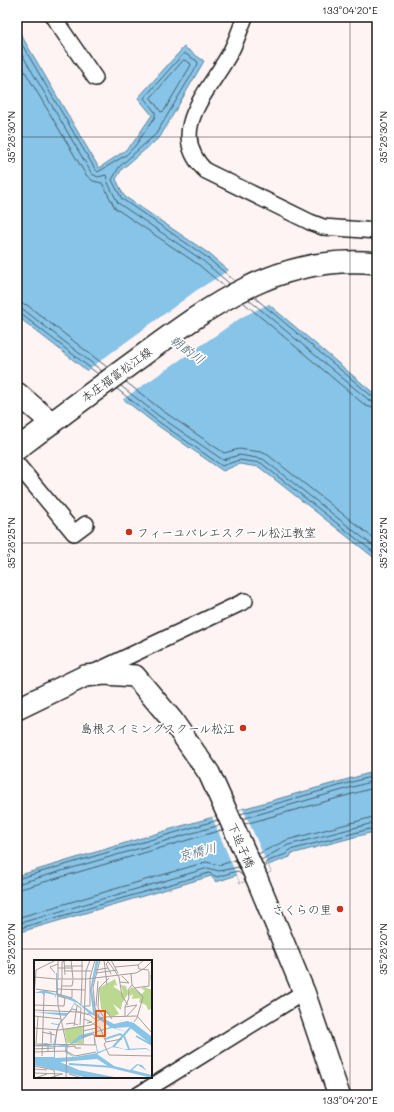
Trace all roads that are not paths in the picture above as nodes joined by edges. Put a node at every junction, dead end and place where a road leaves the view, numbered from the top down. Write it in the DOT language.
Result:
graph roads {
  1 [pos="53,17"];
  2 [pos="245,17"];
  3 [pos="95,78"];
  4 [pos="377,232"];
  5 [pos="377,263"];
  6 [pos="17,394"];
  7 [pos="52,423"];
  8 [pos="17,448"];
  9 [pos="17,464"];
  10 [pos="86,524"];
  11 [pos="245,601"];
  12 [pos="85,676"];
  13 [pos="17,709"];
  14 [pos="304,992"];
  15 [pos="138,1095"];
  16 [pos="339,1095"];
  1 -- 3 [label="street"];
  2 -- 4 [label="street"];
  5 -- 7 [label="street, 本庄福富松江線"];
  6 -- 7 [label="street"];
  7 -- 8 [label="street, 本庄福富松江線"];
  9 -- 10 [label="street"];
  11 -- 12 [label="street"];
  12 -- 13 [label="street"];
  12 -- 14 [label="street, 下追子橋"];
  14 -- 15 [label="street"];
  14 -- 16 [label="street, 下追子橋"];
}
